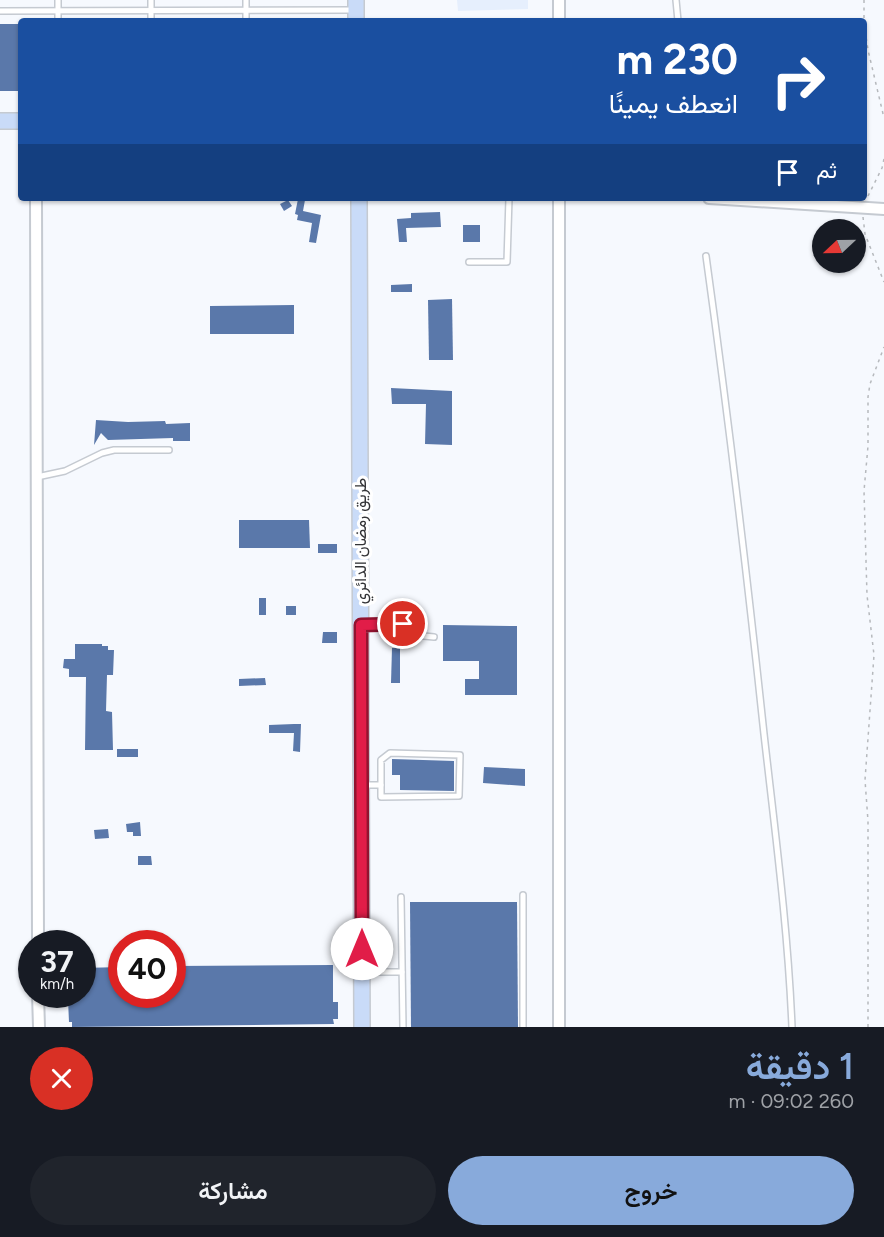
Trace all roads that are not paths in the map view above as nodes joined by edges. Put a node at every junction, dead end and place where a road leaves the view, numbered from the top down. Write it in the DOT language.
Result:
graph roads {
  1 [pos="58,0"];
  2 [pos="151,0"];
  3 [pos="246,0"];
  4 [pos="559,0"];
  5 [pos="676,0"];
  6 [pos="58,9"];
  7 [pos="246,10"];
  8 [pos="356,10"];
  9 [pos="0,11"];
  10 [pos="151,11"];
  11 [pos="58,18"];
  12 [pos="151,18"];
  13 [pos="246,18"];
  14 [pos="559,18"];
  15 [pos="678,18"];
  16 [pos="0,121"];
  17 [pos="18,121"];
  18 [pos="36,201"];
  19 [pos="359,201"];
  20 [pos="509,201"];
  21 [pos="559,201"];
  22 [pos="755,201"];
  23 [pos="884,209"];
  24 [pos="706,256"];
  25 [pos="469,262"];
  26 [pos="169,450"];
  27 [pos="37,477"];
  28 [pos="361,625"];
  29 [pos="434,637"];
  30 [pos="360,785"];
  31 [pos="381,785"];
  32 [pos="524,895"];
  33 [pos="401,897"];
  34 [pos="38,930"];
  35 [pos="362,972"];
  36 [pos="402,972"];
  37 [pos="38,1008"];
  38 [pos="39,1027"];
  39 [pos="362,1027"];
  40 [pos="403,1027"];
  41 [pos="524,1027"];
  42 [pos="559,1027"];
  43 [pos="792,1027"];
  1 -- 6 [label="lane"];
  2 -- 10 [label="lane"];
  3 -- 7 [label="lane"];
  4 -- 14 [label="street"];
  5 -- 15 [label="lane"];
  6 -- 9 [label="lane"];
  6 -- 10 [label="lane"];
  6 -- 11 [label="lane"];
  7 -- 8 [label="lane"];
  7 -- 10 [label="lane"];
  7 -- 13 [label="lane"];
  10 -- 12 [label="lane"];
  16 -- 17 [label="street"];
  18 -- 27 [label="street"];
  19 -- 28 [label="street, طريق رمضان الدائري"];
  20 -- 25 [label="lane"];
  21 -- 42 [label="street"];
  22 -- 23 [label="street"];
  24 -- 43 [label="lane"];
  26 -- 27 [label="lane"];
  27 -- 34 [label="street"];
  28 -- 29 [label="lane"];
  28 -- 30 [label="street, طريق رمضان الدائري"];
  30 -- 31 [label="lane"];
  30 -- 35 [label="street, طريق رمضان الدائري"];
  31 -- 31 [label="lane"];
  32 -- 41 [label="lane"];
  33 -- 36 [label="lane"];
  35 -- 36 [label="lane"];
  35 -- 39 [label="street, طريق رمضان الدائري"];
  36 -- 40 [label="lane"];
  37 -- 38 [label="street"];
}
